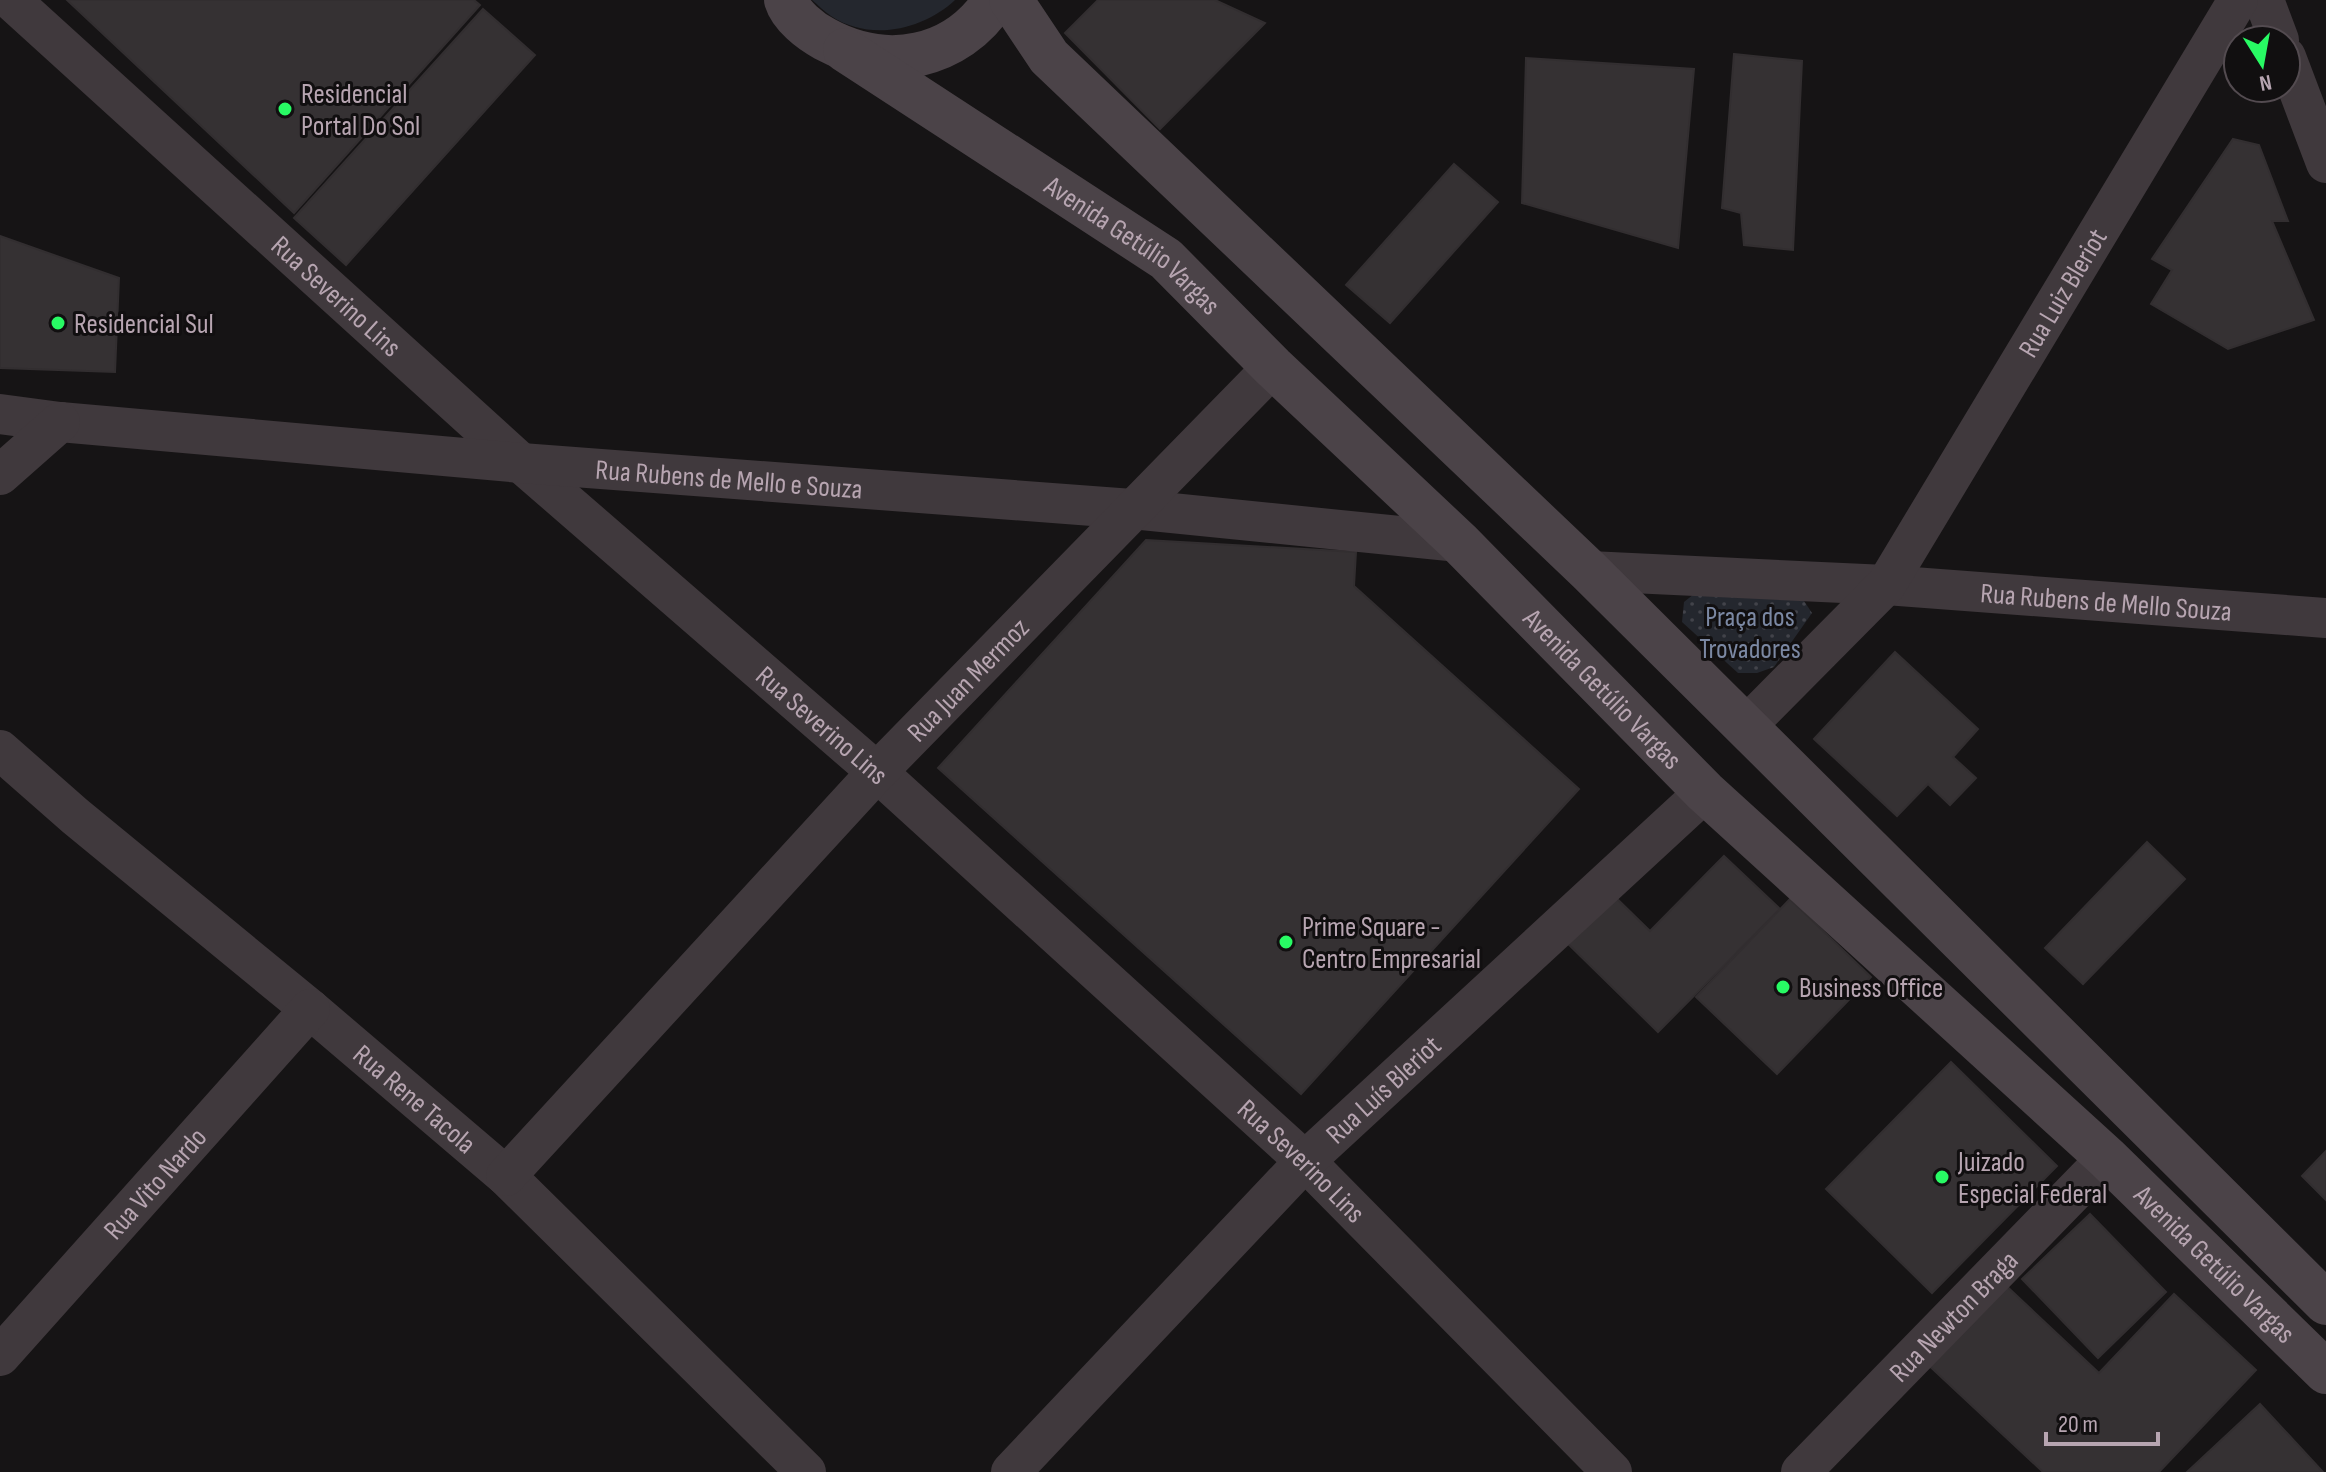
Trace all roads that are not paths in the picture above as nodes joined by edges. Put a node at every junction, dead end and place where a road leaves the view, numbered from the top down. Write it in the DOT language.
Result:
graph roads {
  1 [pos="11,0"];
  2 [pos="995,0"];
  3 [pos="1011,0"];
  4 [pos="2238,0"];
  5 [pos="2264,0"];
  6 [pos="786,2"];
  7 [pos="2273,24"];
  8 [pos="845,50"];
  9 [pos="2302,99"];
  10 [pos="2326,163"];
  11 [pos="1273,367"];
  12 [pos="0,414"];
  13 [pos="60,422"];
  14 [pos="521,463"];
  15 [pos="0,475"];
  16 [pos="1132,509"];
  17 [pos="1459,542"];
  18 [pos="1589,571"];
  19 [pos="1886,585"];
  20 [pos="2326,618"];
  21 [pos="1746,726"];
  22 [pos="0,750"];
  23 [pos="877,772"];
  24 [pos="1705,792"];
  25 [pos="310,1009"];
  26 [pos="2107,1158"];
  27 [pos="1305,1161"];
  28 [pos="506,1176"];
  29 [pos="2326,1303"];
  30 [pos="0,1356"];
  31 [pos="2326,1372"];
  32 [pos="806,1472"];
  33 [pos="1011,1472"];
  34 [pos="1612,1472"];
  35 [pos="1801,1472"];
  1 -- 14 [label="street, Rua Severino Lins"];
  2 -- 8 [label="main road, Avenida Getúlio Vargas"];
  3 -- 18 [label="main road, Avenida Getúlio Vargas"];
  4 -- 19 [label="street, Rua Luiz Bleriot"];
  5 -- 7 [label="street"];
  6 -- 8 [label="main road, Avenida Getúlio Vargas"];
  8 -- 11 [label="main road, Avenida Getúlio Vargas"];
  9 -- 10 [label="street"];
  11 -- 16 [label="street, Rua Juan Mermoz"];
  11 -- 17 [label="main road, Avenida Getúlio Vargas"];
  12 -- 13 [label="street, Rua Rubens de Mello e Souza"];
  13 -- 14 [label="street, Rua Rubens de Mello e Souza"];
  13 -- 15 [label="street"];
  14 -- 16 [label="street, Rua Rubens de Mello e Souza"];
  14 -- 23 [label="street, Rua Severino Lins"];
  16 -- 17 [label="street, Rua Rubens de Mello e Souza"];
  16 -- 23 [label="street, Rua Juan Mermoz"];
  17 -- 24 [label="main road, Avenida Getúlio Vargas"];
  18 -- 19 [label="street"];
  18 -- 21 [label="main road, Avenida Getúlio Vargas"];
  19 -- 20 [label="street, Rua Rubens de Mello Souza"];
  19 -- 21 [label="street"];
  21 -- 29 [label="main road, Avenida Getúlio Vargas"];
  22 -- 25 [label="street, Rua Rene Tacola"];
  23 -- 27 [label="street, Rua Severino Lins"];
  23 -- 28 [label="street, Rua Juan Mermoz"];
  24 -- 26 [label="main road, Avenida Getúlio Vargas"];
  24 -- 27 [label="street, Rua Luís Bleriot"];
  25 -- 28 [label="street, Rua Rene Tacola"];
  25 -- 30 [label="street, Rua Vito Nardo"];
  26 -- 31 [label="main road, Avenida Getúlio Vargas"];
  26 -- 35 [label="street, Rua Newton Braga"];
  27 -- 33 [label="street, Rua Luís Bleriot"];
  27 -- 34 [label="street, Rua Severino Lins"];
  28 -- 32 [label="street, Rua Rene Tacola"];
}
